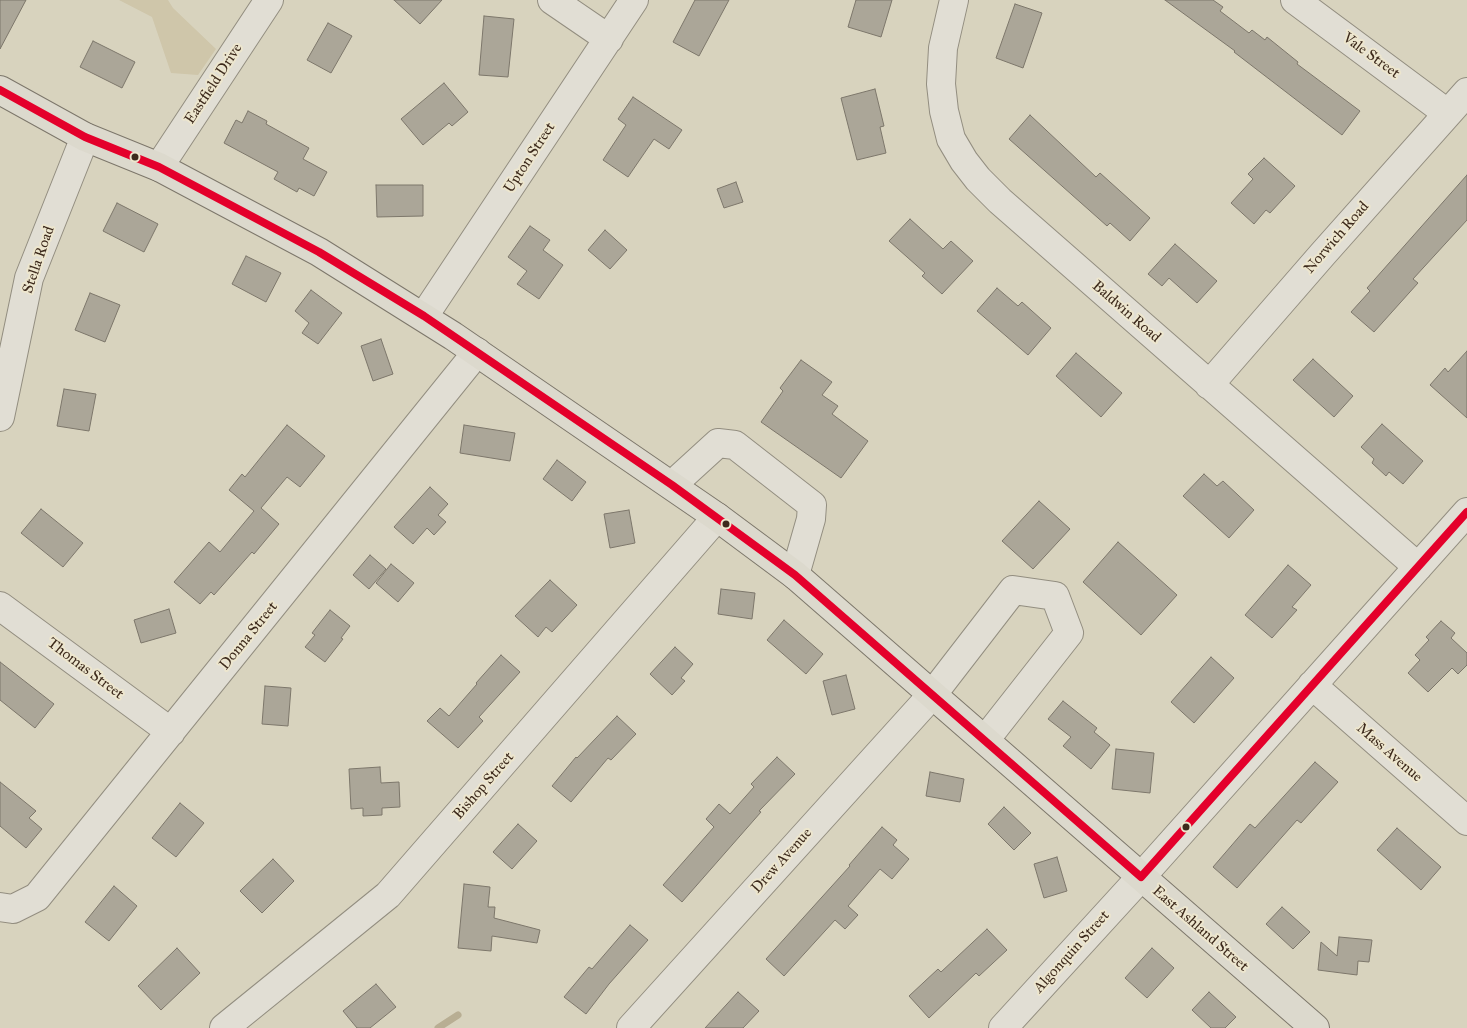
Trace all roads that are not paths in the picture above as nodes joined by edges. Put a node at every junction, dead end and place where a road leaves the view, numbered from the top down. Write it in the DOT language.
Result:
graph roads {
  1 [pos="269,0"];
  2 [pos="552,0"];
  3 [pos="634,0"];
  4 [pos="954,0"];
  5 [pos="1295,0"];
  6 [pos="609,38"];
  7 [pos="0,90"];
  8 [pos="1467,92"];
  9 [pos="1447,112"];
  10 [pos="85,137"];
  11 [pos="159,167"];
  12 [pos="424,316"];
  13 [pos="477,352"];
  14 [pos="1210,385"];
  15 [pos="0,416"];
  16 [pos="672,485"];
  17 [pos="1467,512"];
  18 [pos="717,517"];
  19 [pos="1418,567"];
  20 [pos="795,575"];
  21 [pos="0,606"];
  22 [pos="1312,685"];
  23 [pos="932,694"];
  24 [pos="170,732"];
  25 [pos="985,740"];
  26 [pos="1467,821"];
  27 [pos="1141,877"];
  28 [pos="6,908"];
  29 [pos="224,1028"];
  30 [pos="631,1028"];
  31 [pos="1003,1028"];
  32 [pos="1315,1028"];
  1 -- 11 [label="street, Eastfield Drive"];
  2 -- 6 [label="street"];
  3 -- 6 [label="street, Upton Street"];
  4 -- 14 [label="street, Baldwin Road"];
  5 -- 9 [label="street, Vale Street"];
  6 -- 12 [label="street, Upton Street"];
  7 -- 10 [label="main road, East Ashland Street"];
  8 -- 9 [label="street, Norwich Road"];
  9 -- 14 [label="street, Norwich Road"];
  10 -- 11 [label="main road, East Ashland Street"];
  10 -- 15 [label="street, Stella Road"];
  11 -- 12 [label="main road, East Ashland Street"];
  12 -- 13 [label="main road, East Ashland Street"];
  13 -- 16 [label="main road, East Ashland Street"];
  13 -- 24 [label="street, Donna Street"];
  14 -- 19 [label="street, Baldwin Road"];
  16 -- 18 [label="main road, East Ashland Street"];
  16 -- 20 [label="street"];
  17 -- 19 [label="street, Algonquin Street"];
  18 -- 20 [label="main road, East Ashland Street"];
  18 -- 29 [label="street, Bishop Street"];
  19 -- 22 [label="street, Algonquin Street"];
  20 -- 23 [label="main road, East Ashland Street"];
  21 -- 24 [label="street, Thomas Street"];
  22 -- 26 [label="street, Mass Avenue"];
  22 -- 27 [label="street, Algonquin Street"];
  23 -- 25 [label="main road, East Ashland Street"];
  23 -- 25 [label="street, Drew Avenue"];
  23 -- 30 [label="street, Drew Avenue"];
  24 -- 28 [label="street, Donna Street"];
  25 -- 27 [label="main road, East Ashland Street"];
  27 -- 31 [label="street, Algonquin Street"];
  27 -- 32 [label="main road, East Ashland Street"];
}
